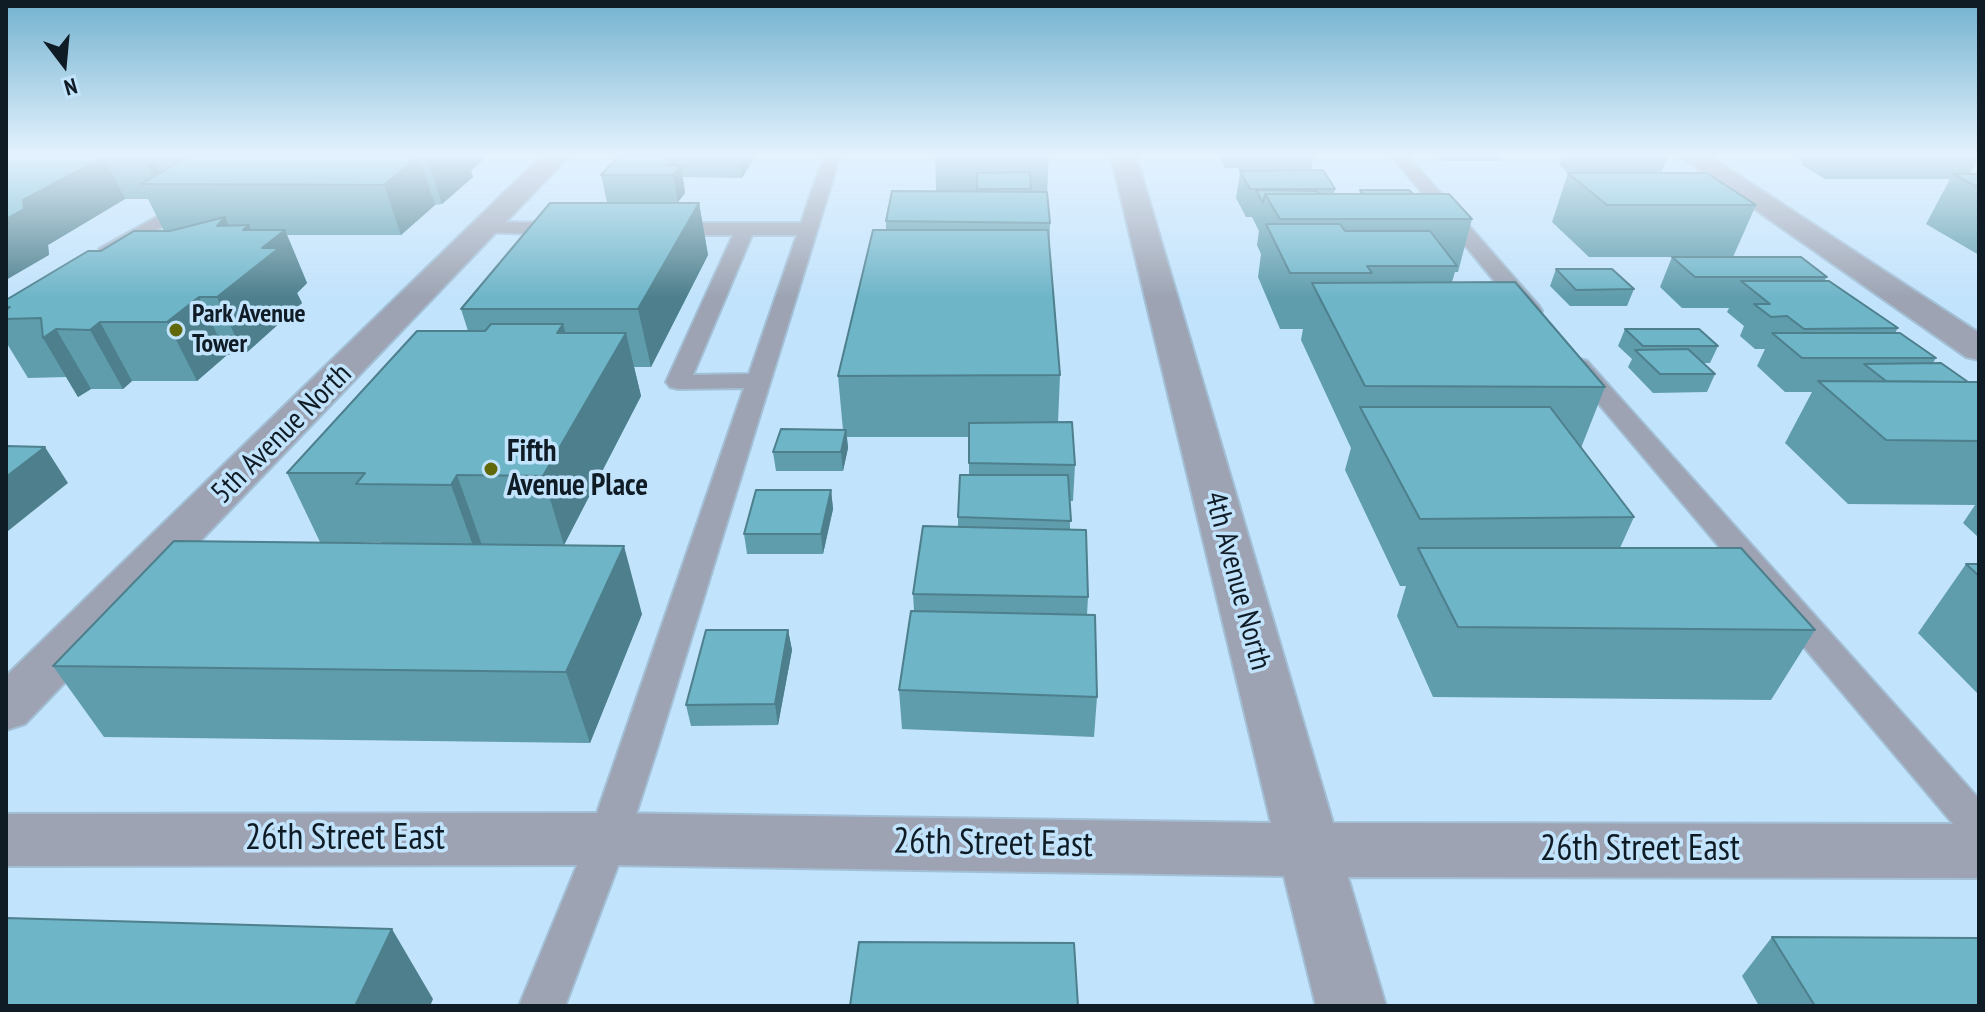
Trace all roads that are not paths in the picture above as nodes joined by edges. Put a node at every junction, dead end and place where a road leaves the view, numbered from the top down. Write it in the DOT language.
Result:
graph roads {
  1 [pos="188,203"];
  2 [pos="511,203"];
  3 [pos="817,203"];
  4 [pos="1136,203"];
  5 [pos="1440,203"];
  6 [pos="1762,203"];
  7 [pos="488,228"];
  8 [pos="593,229"];
  9 [pos="654,229"];
  10 [pos="745,229"];
  11 [pos="809,229"];
  12 [pos="93,258"];
  13 [pos="1979,349"];
  14 [pos="759,381"];
  15 [pos="6,709"];
  16 [pos="1979,826"];
  17 [pos="608,839"];
  18 [pos="6,840"];
  19 [pos="1310,850"];
  20 [pos="1979,851"];
  21 [pos="542,1006"];
  22 [pos="1351,1006"];
  1 -- 12 [label="lane"];
  2 -- 7 [label="street, 5th Avenue North"];
  3 -- 11 [label="lane"];
  4 -- 19 [label="street, 4th Avenue North"];
  5 -- 16 [label="lane"];
  6 -- 13 [label="street"];
  7 -- 8 [label="lane"];
  7 -- 15 [label="street, 5th Avenue North"];
  9 -- 10 [label="lane"];
  10 -- 11 [label="lane"];
  10 -- 14 [label="lane"];
  11 -- 14 [label="lane"];
  14 -- 17 [label="lane"];
  17 -- 18 [label="street, 26th Street East"];
  17 -- 19 [label="street, 26th Street East"];
  17 -- 21 [label="lane"];
  19 -- 20 [label="street, 26th Street East"];
  19 -- 22 [label="street, 4th Avenue North"];
}
